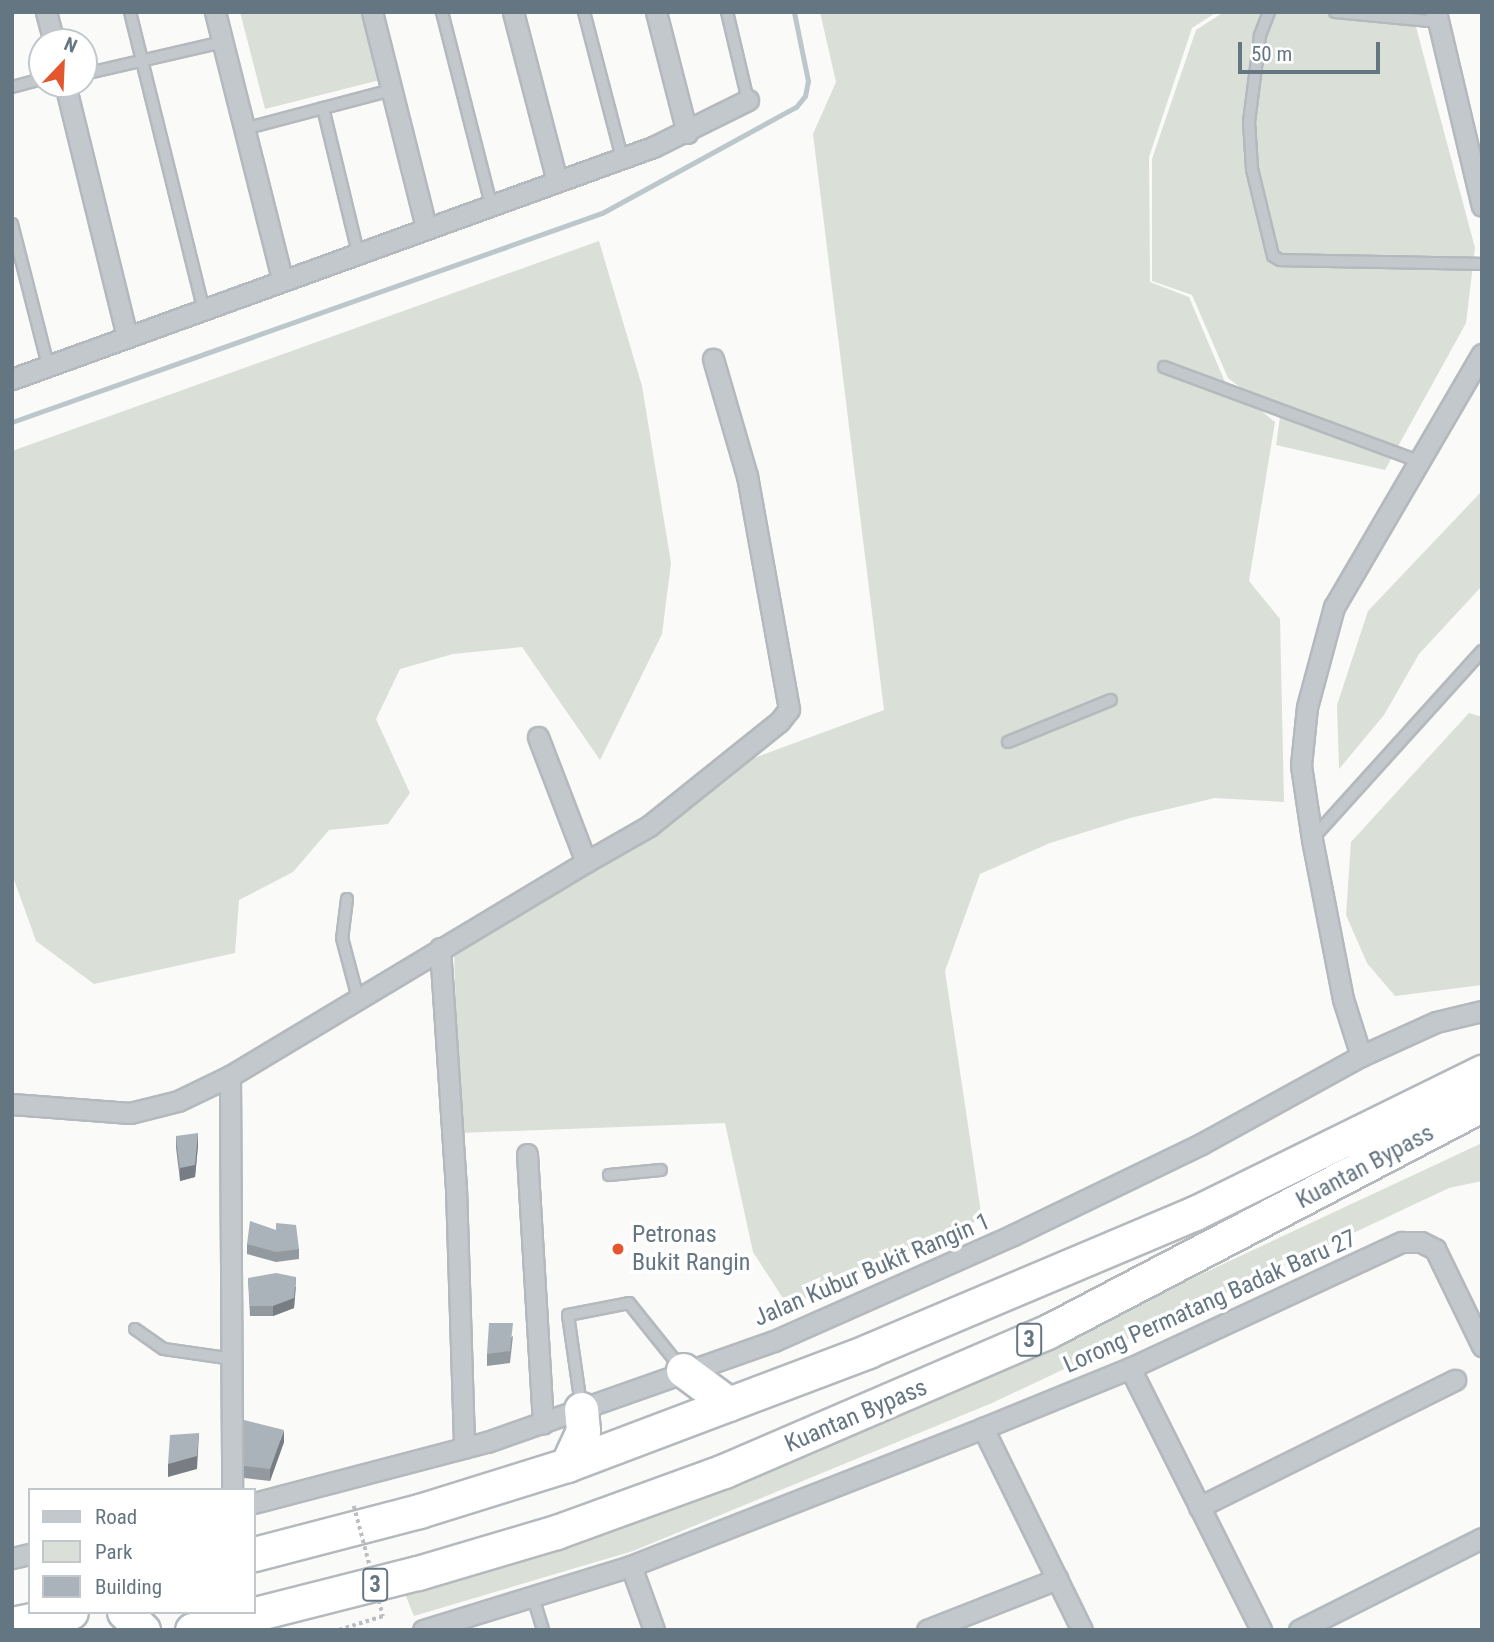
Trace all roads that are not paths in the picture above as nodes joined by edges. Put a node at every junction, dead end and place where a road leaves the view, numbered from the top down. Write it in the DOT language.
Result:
graph roads {
  1 [pos="130,12"];
  2 [pos="215,12"];
  3 [pos="372,12"];
  4 [pos="442,12"];
  5 [pos="513,12"];
  6 [pos="584,12"];
  7 [pos="656,12"];
  8 [pos="727,12"];
  9 [pos="1269,12"];
  10 [pos="1335,12"];
  11 [pos="1437,17"];
  12 [pos="223,42"];
  13 [pos="143,62"];
  14 [pos="98,72"];
  15 [pos="393,90"];
  16 [pos="68,98"];
  17 [pos="748,100"];
  18 [pos="323,108"];
  19 [pos="244,129"];
  20 [pos="687,133"];
  21 [pos="622,158"];
  22 [pos="557,181"];
  23 [pos="491,204"];
  24 [pos="1482,206"];
  25 [pos="12,224"];
  26 [pos="426,227"];
  27 [pos="358,253"];
  28 [pos="1482,264"];
  29 [pos="282,279"];
  30 [pos="203,307"];
  31 [pos="127,336"];
  32 [pos="1482,354"];
  33 [pos="713,359"];
  34 [pos="48,365"];
  35 [pos="1164,366"];
  36 [pos="12,379"];
  37 [pos="1418,461"];
  38 [pos="1482,651"];
  39 [pos="1111,700"];
  40 [pos="538,737"];
  41 [pos="1008,742"];
  42 [pos="1312,839"];
  43 [pos="586,862"];
  44 [pos="346,899"];
  45 [pos="440,948"];
  46 [pos="358,998"];
  47 [pos="1482,1011"];
  48 [pos="1360,1056"];
  49 [pos="1482,1072"];
  50 [pos="230,1076"];
  51 [pos="12,1104"];
  52 [pos="1482,1105"];
  53 [pos="527,1154"];
  54 [pos="662,1170"];
  55 [pos="609,1175"];
  56 [pos="135,1329"];
  57 [pos="1482,1346"];
  58 [pos="868,1351"];
  59 [pos="233,1359"];
  60 [pos="1130,1368"];
  61 [pos="683,1370"];
  62 [pos="1455,1380"];
  63 [pos="729,1404"];
  64 [pos="581,1409"];
  65 [pos="543,1424"];
  66 [pos="983,1428"];
  67 [pos="464,1448"];
  68 [pos="566,1465"];
  69 [pos="232,1488"];
  70 [pos="256,1502"];
  71 [pos="1199,1507"];
  72 [pos="1482,1538"];
  73 [pos="256,1553"];
  74 [pos="631,1566"];
  75 [pos="256,1572"];
  76 [pos="1057,1579"];
  77 [pos="337,1595"];
  78 [pos="533,1597"];
  79 [pos="54,1614"];
  80 [pos="28,1617"];
  81 [pos="192,1630"];
  82 [pos="258,1630"];
  83 [pos="423,1630"];
  84 [pos="542,1630"];
  85 [pos="654,1630"];
  86 [pos="927,1630"];
  87 [pos="1082,1630"];
  88 [pos="1261,1630"];
  89 [pos="1299,1630"];
  1 -- 13 [label="lane"];
  2 -- 12 [label="street"];
  3 -- 15 [label="street"];
  4 -- 23 [label="lane"];
  5 -- 22 [label="street"];
  6 -- 21 [label="lane"];
  7 -- 20 [label="street"];
  8 -- 17 [label="lane"];
  9 -- 28 [label="lane"];
  10 -- 11 [label="lane"];
  11 -- 24 [label="street"];
  12 -- 13 [label="lane"];
  12 -- 19 [label="street"];
  13 -- 14 [label="lane"];
  13 -- 30 [label="lane"];
  15 -- 18 [label="lane"];
  15 -- 26 [label="street"];
  16 -- 31 [label="street"];
  17 -- 20 [label="street"];
  18 -- 19 [label="lane"];
  18 -- 27 [label="lane"];
  19 -- 29 [label="street"];
  20 -- 21 [label="street"];
  21 -- 22 [label="street"];
  22 -- 23 [label="street"];
  23 -- 26 [label="street"];
  25 -- 34 [label="lane"];
  26 -- 27 [label="street"];
  27 -- 29 [label="street"];
  29 -- 30 [label="street"];
  30 -- 31 [label="street"];
  31 -- 34 [label="street"];
  32 -- 37 [label="street"];
  33 -- 43 [label="street"];
  34 -- 36 [label="street"];
  35 -- 37 [label="lane"];
  37 -- 42 [label="street"];
  38 -- 42 [label="lane"];
  39 -- 41 [label="lane"];
  40 -- 43 [label="street"];
  42 -- 48 [label="street"];
  43 -- 45 [label="street"];
  44 -- 46 [label="lane"];
  45 -- 46 [label="street"];
  45 -- 67 [label="street"];
  46 -- 50 [label="street"];
  47 -- 48 [label="street, Jalan Kubur Bukit Rangin 1"];
  48 -- 61 [label="street, Jalan Kubur Bukit Rangin 1"];
  49 -- 58 [label="highway, Kuantan Bypass / 3"];
  50 -- 51 [label="street"];
  50 -- 59 [label="street"];
  52 -- 77 [label="highway, Kuantan Bypass / 3"];
  53 -- 65 [label="street"];
  54 -- 55 [label="lane"];
  56 -- 59 [label="lane"];
  57 -- 60 [label="street, Lorong Permatang Badak Baru 27"];
  58 -- 63 [label="highway, Kuantan Bypass / 3"];
  58 -- 75 [label="highway"];
  59 -- 69 [label="street"];
  60 -- 66 [label="street, Lorong Permatang Badak Baru 27"];
  60 -- 71 [label="street"];
  61 -- 63 [label="highway"];
  61 -- 64 [label="street, Jalan Kubur Bukit Rangin 1"];
  61 -- 64 [label="lane"];
  62 -- 71 [label="street"];
  63 -- 68 [label="highway, Kuantan Bypass / 3"];
  64 -- 65 [label="street, Jalan Kubur Bukit Rangin 1"];
  64 -- 68 [label="highway"];
  65 -- 67 [label="street, Jalan Kubur Bukit Rangin 1"];
  66 -- 74 [label="street, Lorong Permatang Badak Baru 27"];
  66 -- 76 [label="street"];
  67 -- 70 [label="street, Jalan Kubur Bukit Rangin 1"];
  68 -- 73 [label="highway, Kuantan Bypass / 3"];
  71 -- 88 [label="street"];
  72 -- 89 [label="street"];
  74 -- 78 [label="street, Lorong Permatang Badak Baru 27"];
  74 -- 85 [label="street"];
  76 -- 86 [label="street"];
  76 -- 87 [label="street"];
  77 -- 81 [label="highway, Kuantan Bypass / 3"];
  77 -- 82 [label="highway"];
  78 -- 83 [label="street, Lorong Permatang Badak Baru 27"];
  78 -- 84 [label="lane"];
  79 -- 80 [label="highway"];
}
